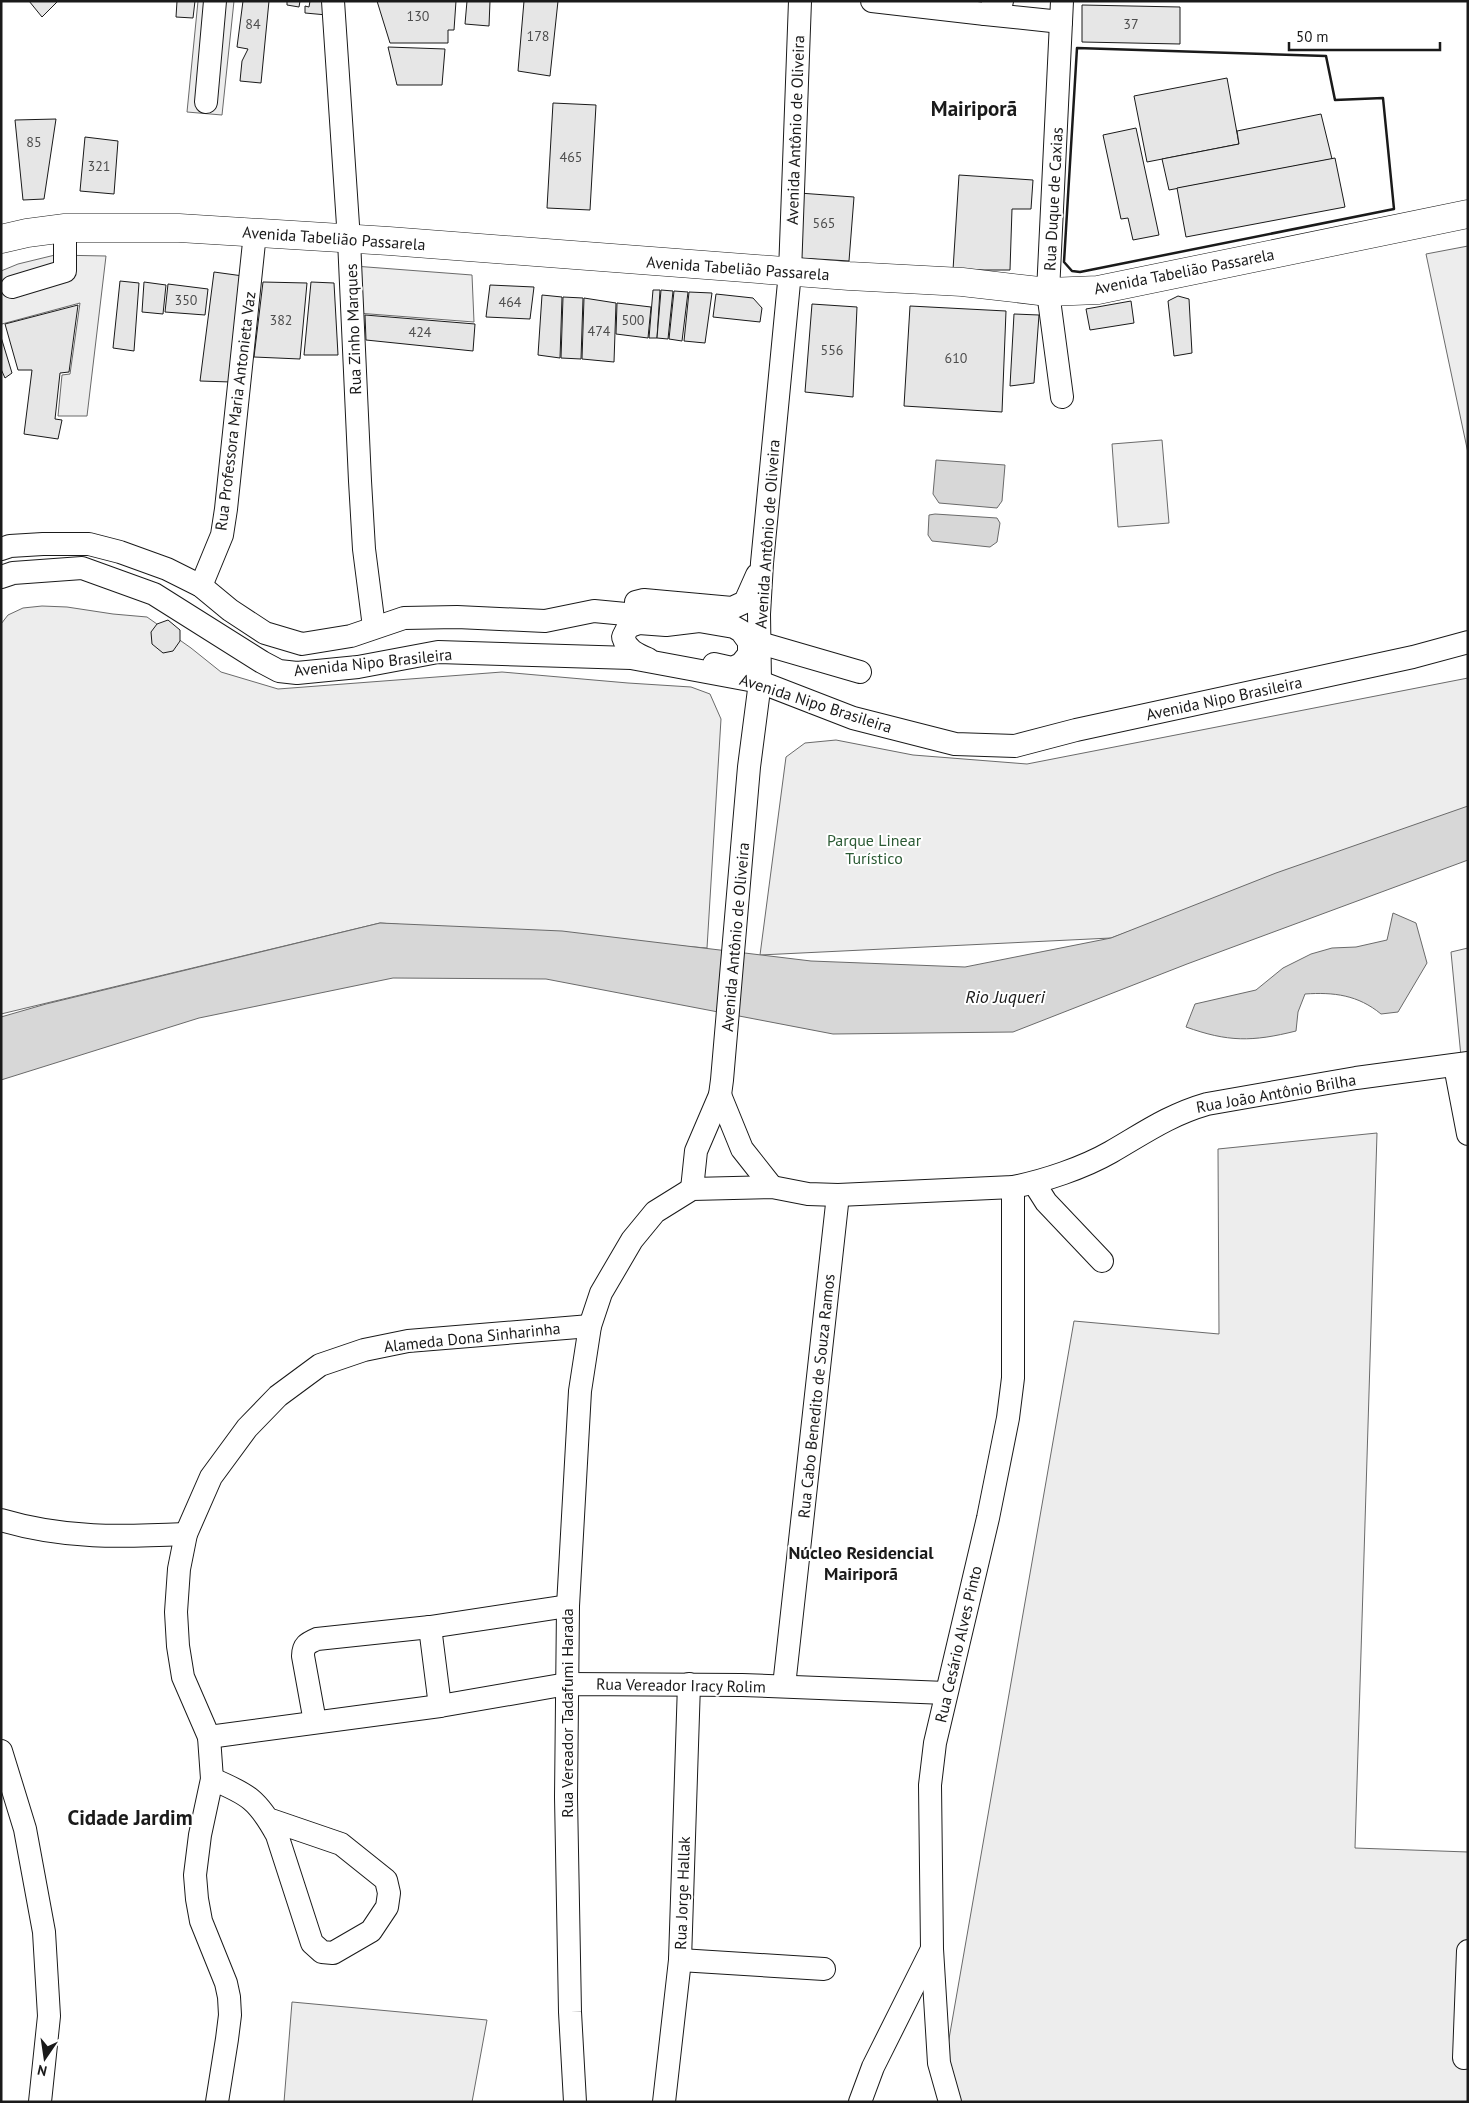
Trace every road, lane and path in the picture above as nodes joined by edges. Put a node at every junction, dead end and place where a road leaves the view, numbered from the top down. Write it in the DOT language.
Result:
graph roads {
  1 [pos="215,1"];
  2 [pos="333,1"];
  3 [pos="800,1"];
  4 [pos="872,1"];
  5 [pos="993,8"];
  6 [pos="1061,12"];
  7 [pos="206,102"];
  8 [pos="1468,214"];
  9 [pos="65,228"];
  10 [pos="255,233"];
  11 [pos="2,235"];
  12 [pos="349,240"];
  13 [pos="790,272"];
  14 [pos="12,287"];
  15 [pos="1048,292"];
  16 [pos="1062,397"];
  17 [pos="1,549"];
  18 [pos="762,563"];
  19 [pos="1,577"];
  20 [pos="201,586"];
  21 [pos="594,611"];
  22 [pos="699,621"];
  23 [pos="374,627"];
  24 [pos="1468,642"];
  25 [pos="760,644"];
  26 [pos="653,661"];
  27 [pos="860,672"];
  28 [pos="760,682"];
  29 [pos="1461,1065"];
  30 [pos="721,1087"];
  31 [pos="1468,1134"];
  32 [pos="1023,1185"];
  33 [pos="772,1187"];
  34 [pos="692,1188"];
  35 [pos="838,1195"];
  36 [pos="1102,1261"];
  37 [pos="590,1326"];
  38 [pos="1,1520"];
  39 [pos="186,1534"];
  40 [pos="568,1606"];
  41 [pos="430,1627"];
  42 [pos="566,1684"];
  43 [pos="689,1684"];
  44 [pos="784,1686"];
  45 [pos="946,1693"];
  46 [pos="440,1706"];
  47 [pos="315,1722"];
  48 [pos="209,1737"];
  49 [pos="1,1751"];
  50 [pos="212,1779"];
  51 [pos="268,1819"];
  52 [pos="932,1950"];
  53 [pos="1468,1951"];
  54 [pos="680,1960"];
  55 [pos="824,1968"];
  56 [pos="1464,2058"];
  57 [pos="40,2102"];
  58 [pos="217,2102"];
  59 [pos="575,2102"];
  60 [pos="664,2102"];
  61 [pos="860,2102"];
  62 [pos="950,2102"];
  1 -- 7 [label="street"];
  2 -- 12 [label="street, Rua Zinho Marques"];
  3 -- 13 [label="street, Avenida Antônio de Oliveira"];
  4 -- 5 [label="street"];
  5 -- 6 [label="street"];
  6 -- 15 [label="street, Rua Duque de Caxias"];
  8 -- 15 [label="main road, Avenida Tabelião Passarela"];
  9 -- 10 [label="main road, Avenida Tabelião Passarela"];
  9 -- 11 [label="main road, Avenida Tabelião Passarela"];
  9 -- 14 [label="street"];
  10 -- 12 [label="main road, Avenida Tabelião Passarela"];
  10 -- 20 [label="street, Rua Professora Maria Antonieta Vaz"];
  12 -- 13 [label="main road, Avenida Tabelião Passarela"];
  12 -- 23 [label="street, Rua Zinho Marques"];
  13 -- 15 [label="main road, Avenida Tabelião Passarela"];
  13 -- 18 [label="street, Avenida Antônio de Oliveira"];
  15 -- 16 [label="street, Rua Duque de Caxias"];
  17 -- 20 [label="street"];
  18 -- 21 [label="street"];
  18 -- 25 [label="street, Avenida Antônio de Oliveira"];
  19 -- 26 [label="street, Avenida Nipo Brasileira"];
  20 -- 23 [label="street"];
  21 -- 22 [label="street"];
  21 -- 23 [label="street"];
  22 -- 26 [label="street"];
  22 -- 26 [label="street"];
  24 -- 28 [label="street, Avenida Nipo Brasileira"];
  25 -- 27 [label="street"];
  25 -- 28 [label="street, Avenida Antônio de Oliveira"];
  26 -- 28 [label="street, Avenida Nipo Brasileira"];
  28 -- 30 [label="street, Avenida Antônio de Oliveira"];
  29 -- 31 [label="street"];
  29 -- 32 [label="street, Rua João Antônio Brilha"];
  30 -- 33 [label="street, Avenida Antônio de Oliveira"];
  30 -- 34 [label="street, Avenida Antônio de Oliveira"];
  32 -- 35 [label="street, Rua João Antônio Brilha"];
  32 -- 36 [label="street"];
  32 -- 45 [label="street, Rua Cesário Alves Pinto"];
  33 -- 34 [label="street, Rua João Antônio Brilha"];
  33 -- 35 [label="street, Rua João Antônio Brilha"];
  34 -- 37 [label="street, Rua Vereador Tadafumi Harada"];
  35 -- 44 [label="street, Rua Cabo Benedito de Souza Ramos"];
  37 -- 39 [label="street, Alameda Dona Sinharinha"];
  37 -- 40 [label="street, Rua Vereador Tadafumi Harada"];
  38 -- 39 [label="street"];
  39 -- 48 [label="street, Alameda Dona Sinharinha"];
  40 -- 41 [label="street"];
  40 -- 42 [label="street, Rua Vereador Tadafumi Harada"];
  41 -- 46 [label="street"];
  41 -- 47 [label="street"];
  42 -- 43 [label="street, Rua Vereador Iracy Rolim"];
  42 -- 46 [label="street, Rua Vereador Iracy Rolim"];
  42 -- 59 [label="street, Rua Vereador Tadafumi Harada"];
  43 -- 44 [label="street, Rua Vereador Iracy Rolim"];
  43 -- 54 [label="street, Rua Jorge Hallak"];
  44 -- 45 [label="street, Rua Vereador Iracy Rolim"];
  45 -- 52 [label="street, Rua Cesário Alves Pinto"];
  46 -- 47 [label="street, Rua Vereador Iracy Rolim"];
  47 -- 48 [label="street, Rua Vereador Iracy Rolim"];
  48 -- 50 [label="street, Alameda Dona Sinharinha"];
  49 -- 57 [label="street"];
  50 -- 51 [label="street"];
  50 -- 58 [label="street, Alameda Dona Sinharinha"];
  51 -- 51 [label="street"];
  52 -- 61 [label="street"];
  52 -- 62 [label="street, Rua Cesário Alves Pinto"];
  53 -- 56 [label="street"];
  54 -- 55 [label="street"];
  54 -- 60 [label="street, Rua Jorge Hallak"];
}
